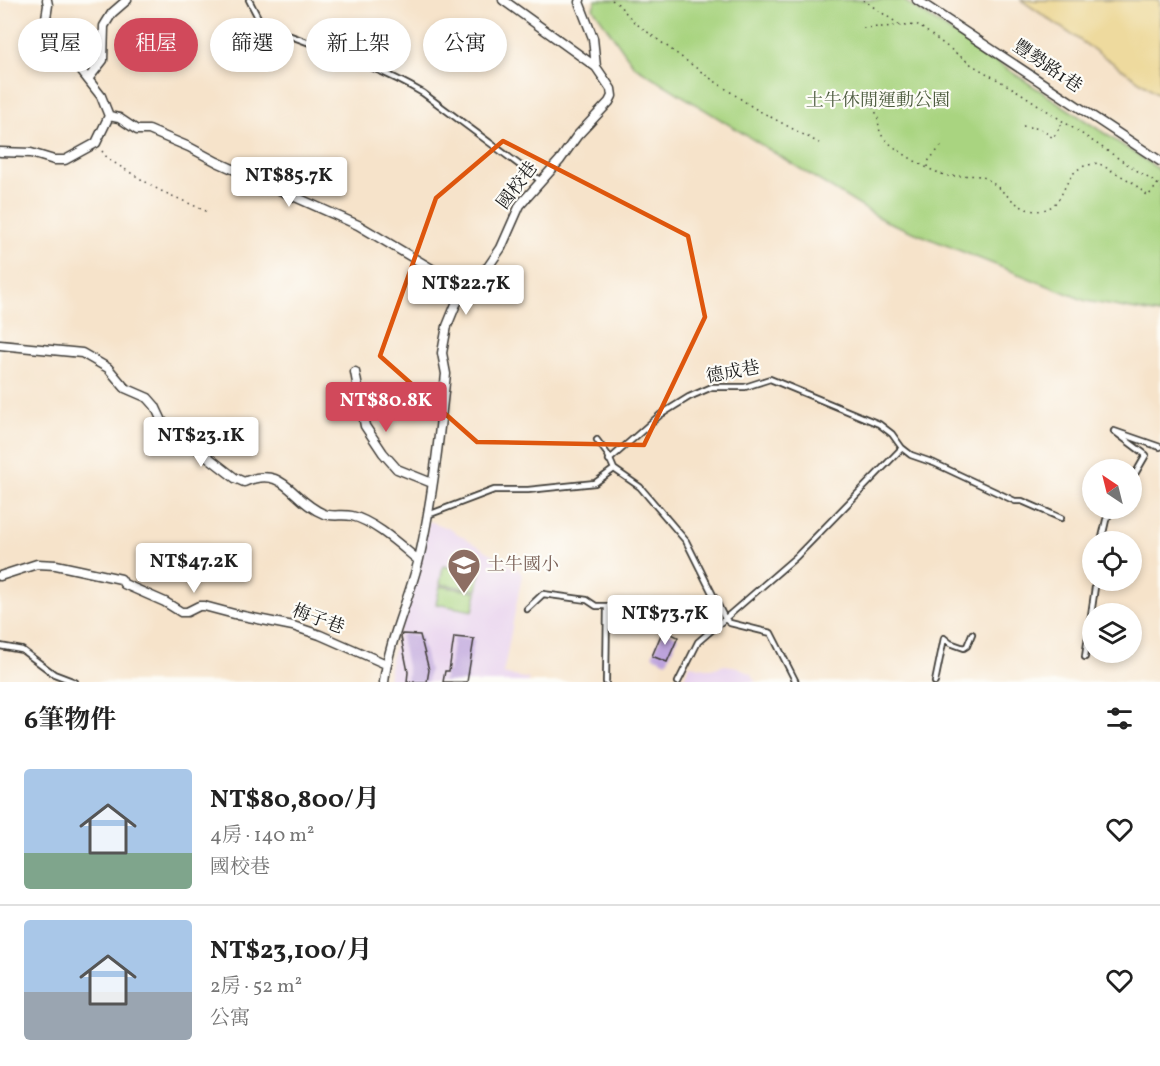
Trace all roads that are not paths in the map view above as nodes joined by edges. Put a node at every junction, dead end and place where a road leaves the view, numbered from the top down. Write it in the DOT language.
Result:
graph roads {
  1 [pos="47,0"];
  2 [pos="127,0"];
  3 [pos="249,0"];
  4 [pos="503,0"];
  5 [pos="580,0"];
  6 [pos="917,0"];
  7 [pos="596,66"];
  8 [pos="88,80"];
  9 [pos="110,116"];
  10 [pos="0,152"];
  11 [pos="1160,161"];
  12 [pos="541,181"];
  13 [pos="473,278"];
  14 [pos="0,345"];
  15 [pos="355,372"];
  16 [pos="597,440"];
  17 [pos="1160,447"];
  18 [pos="902,448"];
  19 [pos="609,460"];
  20 [pos="1142,462"];
  21 [pos="614,469"];
  22 [pos="432,483"];
  23 [pos="428,515"];
  24 [pos="1061,518"];
  25 [pos="418,560"];
  26 [pos="0,576"];
  27 [pos="527,609"];
  28 [pos="725,619"];
  29 [pos="972,634"];
  30 [pos="0,646"];
  31 [pos="386,664"];
  32 [pos="75,682"];
  33 [pos="384,682"];
  34 [pos="606,682"];
  35 [pos="678,682"];
  36 [pos="796,682"];
  37 [pos="935,682"];
  1 -- 8 [label="street"];
  2 -- 8 [label="street"];
  3 -- 12 [label="lane"];
  4 -- 7 [label="street"];
  5 -- 7 [label="street, 國校巷"];
  6 -- 11 [label="street, 豐勢路1巷"];
  7 -- 12 [label="street, 國校巷"];
  8 -- 9 [label="street"];
  9 -- 10 [label="street"];
  9 -- 13 [label="street"];
  12 -- 13 [label="street, 國校巷"];
  13 -- 22 [label="street, 國校巷"];
  14 -- 25 [label="street"];
  15 -- 22 [label="street"];
  16 -- 19 [label="lane"];
  17 -- 20 [label="lane"];
  18 -- 19 [label="lane, 德成巷"];
  18 -- 24 [label="lane, 德成巷"];
  18 -- 28 [label="lane"];
  19 -- 21 [label="lane"];
  21 -- 23 [label="lane"];
  21 -- 28 [label="lane"];
  22 -- 23 [label="street, 國校巷"];
  23 -- 25 [label="street, 國校巷"];
  25 -- 31 [label="street, 國校巷"];
  26 -- 31 [label="street, 梅子巷"];
  27 -- 34 [label="lane"];
  28 -- 35 [label="lane"];
  28 -- 36 [label="lane"];
  29 -- 37 [label="lane"];
  30 -- 32 [label="lane"];
  31 -- 33 [label="street, 國校巷"];
}
